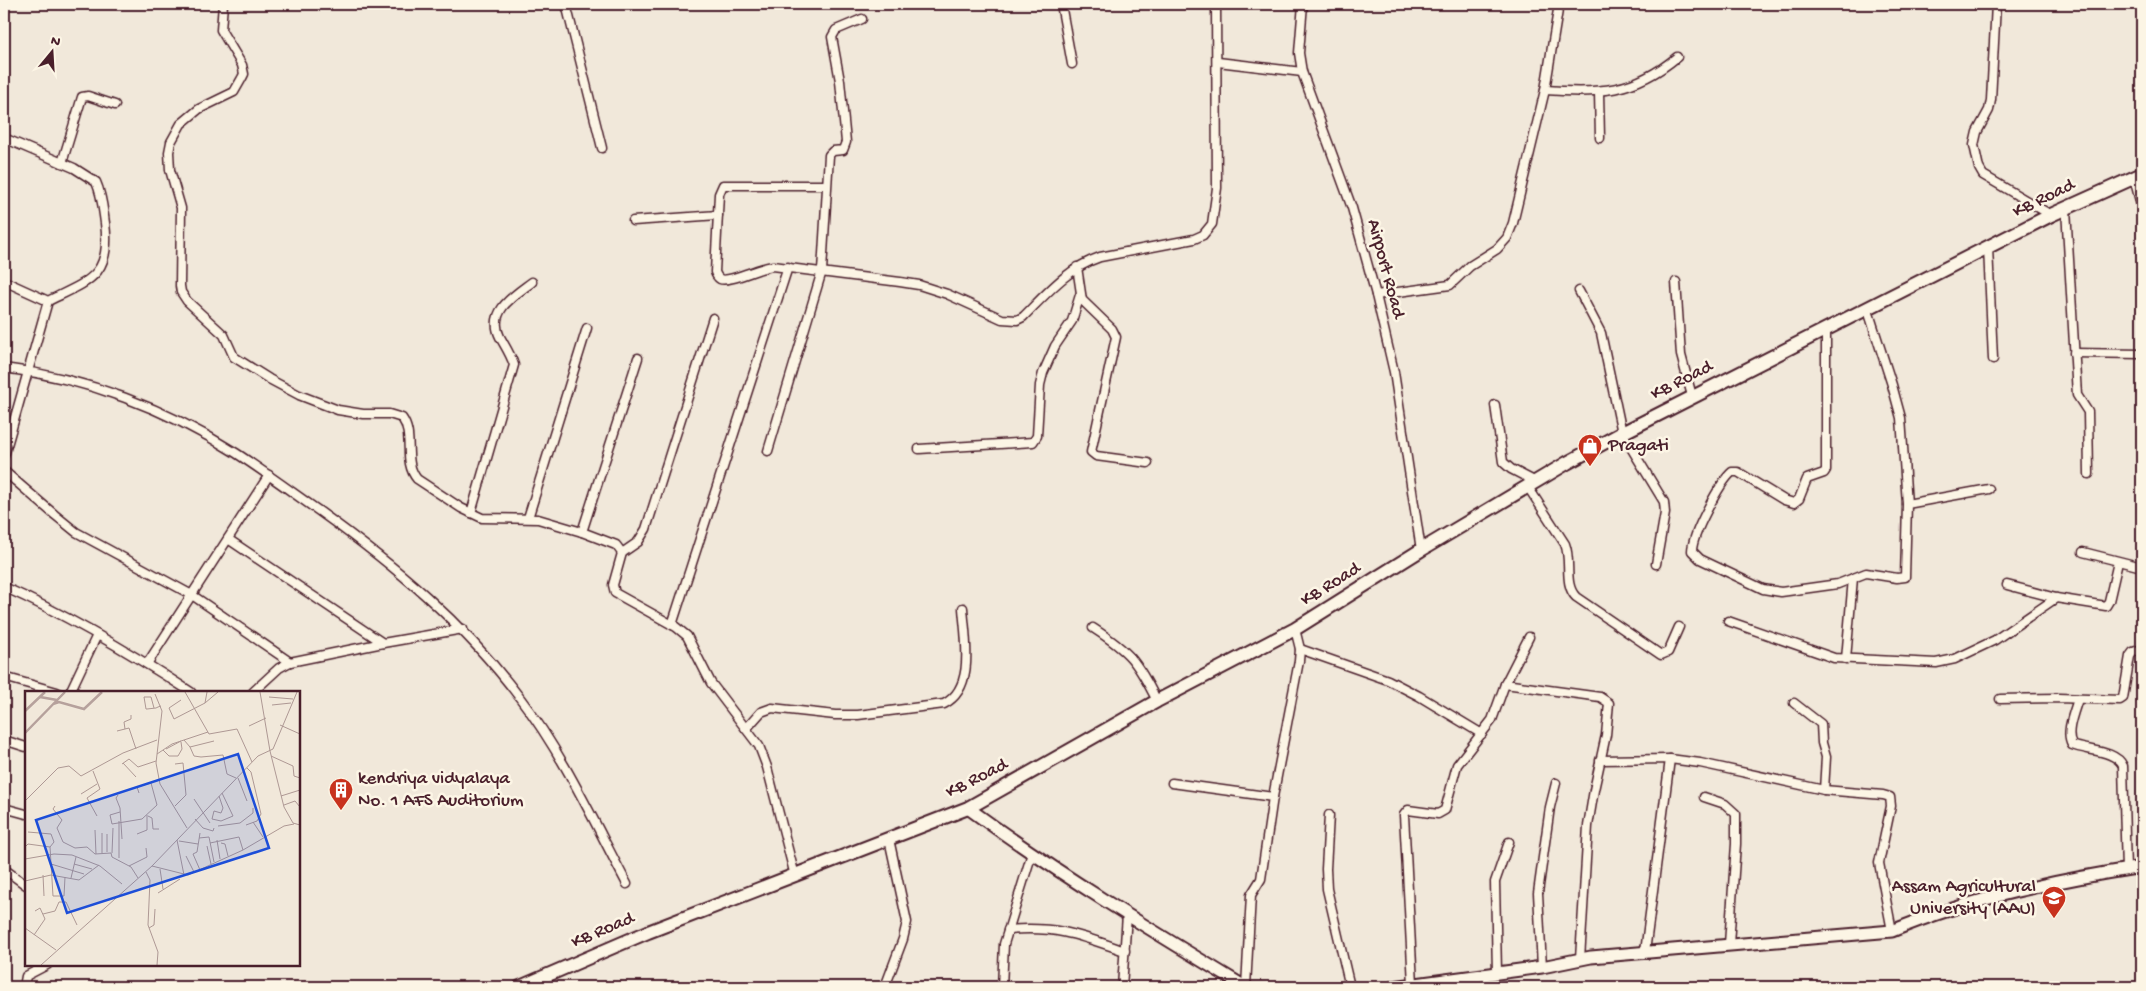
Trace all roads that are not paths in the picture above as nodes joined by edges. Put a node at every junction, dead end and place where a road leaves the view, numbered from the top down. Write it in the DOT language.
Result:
graph roads {
  1 [pos="223,4"];
  2 [pos="566,4"];
  3 [pos="1061,4"];
  4 [pos="1216,4"];
  5 [pos="1303,4"];
  6 [pos="1559,4"];
  7 [pos="1996,4"];
  8 [pos="862,19"];
  9 [pos="1676,57"];
  10 [pos="1218,62"];
  11 [pos="1072,64"];
  12 [pos="1302,72"];
  13 [pos="1545,90"];
  14 [pos="1599,92"];
  15 [pos="115,105"];
  16 [pos="4,138"];
  17 [pos="1600,138"];
  18 [pos="602,148"];
  19 [pos="62,163"];
  20 [pos="2138,176"];
  21 [pos="826,185"];
  22 [pos="2066,209"];
  23 [pos="2142,209"];
  24 [pos="718,215"];
  25 [pos="2051,215"];
  26 [pos="633,221"];
  27 [pos="1988,247"];
  28 [pos="788,267"];
  29 [pos="1077,267"];
  30 [pos="822,271"];
  31 [pos="4,281"];
  32 [pos="532,282"];
  33 [pos="1676,282"];
  34 [pos="1579,291"];
  35 [pos="1080,295"];
  36 [pos="1376,295"];
  37 [pos="48,301"];
  38 [pos="1867,307"];
  39 [pos="713,318"];
  40 [pos="587,328"];
  41 [pos="1826,328"];
  42 [pos="2074,352"];
  43 [pos="2142,354"];
  44 [pos="638,358"];
  45 [pos="1993,359"];
  46 [pos="4,368"];
  47 [pos="27,371"];
  48 [pos="1692,396"];
  49 [pos="1495,405"];
  50 [pos="1622,433"];
  51 [pos="919,449"];
  52 [pos="768,451"];
  53 [pos="4,456"];
  54 [pos="1148,463"];
  55 [pos="4,470"];
  56 [pos="2088,474"];
  57 [pos="269,475"];
  58 [pos="1532,485"];
  59 [pos="1989,489"];
  60 [pos="1907,504"];
  61 [pos="471,513"];
  62 [pos="528,518"];
  63 [pos="582,532"];
  64 [pos="228,539"];
  65 [pos="1420,550"];
  66 [pos="2084,552"];
  67 [pos="622,553"];
  68 [pos="2118,562"];
  69 [pos="1656,564"];
  70 [pos="2142,567"];
  71 [pos="1853,578"];
  72 [pos="2007,585"];
  73 [pos="4,587"];
  74 [pos="192,595"];
  75 [pos="2056,598"];
  76 [pos="964,608"];
  77 [pos="1728,621"];
  78 [pos="672,625"];
  79 [pos="1679,627"];
  80 [pos="1093,628"];
  81 [pos="1295,629"];
  82 [pos="463,630"];
  83 [pos="97,635"];
  84 [pos="1529,637"];
  85 [pos="383,643"];
  86 [pos="1300,649"];
  87 [pos="2142,649"];
  88 [pos="1846,659"];
  89 [pos="290,662"];
  90 [pos="148,664"];
  91 [pos="4,677"];
  92 [pos="1505,684"];
  93 [pos="54,691"];
  94 [pos="70,691"];
  95 [pos="189,691"];
  96 [pos="254,691"];
  97 [pos="2078,698"];
  98 [pos="2000,700"];
  99 [pos="1157,701"];
  100 [pos="1794,703"];
  101 [pos="746,729"];
  102 [pos="1482,734"];
  103 [pos="4,740"];
  104 [pos="25,747"];
  105 [pos="1670,759"];
  106 [pos="1600,760"];
  107 [pos="1172,783"];
  108 [pos="1556,783"];
  109 [pos="1824,790"];
  110 [pos="1273,797"];
  111 [pos="1704,797"];
  112 [pos="4,808"];
  113 [pos="968,808"];
  114 [pos="25,814"];
  115 [pos="1329,815"];
  116 [pos="889,839"];
  117 [pos="1509,842"];
  118 [pos="1032,853"];
  119 [pos="2142,867"];
  120 [pos="4,869"];
  121 [pos="2126,870"];
  122 [pos="795,876"];
  123 [pos="25,884"];
  124 [pos="627,884"];
  125 [pos="1127,915"];
  126 [pos="1008,930"];
  127 [pos="1892,931"];
  128 [pos="1729,944"];
  129 [pos="1124,951"];
  130 [pos="1645,952"];
  131 [pos="1580,959"];
  132 [pos="45,966"];
  133 [pos="1542,967"];
  134 [pos="1497,972"];
  135 [pos="1413,984"];
  136 [pos="24,987"];
  137 [pos="520,987"];
  138 [pos="885,987"];
  139 [pos="1002,987"];
  140 [pos="1122,987"];
  141 [pos="1246,987"];
  142 [pos="1350,987"];
  143 [pos="1393,987"];
  1 -- 61 [label="street"];
  2 -- 18 [label="street"];
  3 -- 11 [label="street"];
  4 -- 10 [label="street"];
  5 -- 12 [label="street, Airport Road"];
  6 -- 13 [label="street"];
  7 -- 25 [label="street"];
  8 -- 21 [label="street"];
  9 -- 14 [label="street"];
  10 -- 12 [label="street"];
  10 -- 29 [label="street"];
  12 -- 36 [label="street, Airport Road"];
  13 -- 14 [label="street"];
  13 -- 36 [label="street"];
  14 -- 17 [label="street"];
  15 -- 19 [label="street"];
  16 -- 19 [label="street"];
  19 -- 37 [label="street"];
  20 -- 22 [label="main road, KB Road"];
  20 -- 23 [label="street"];
  21 -- 24 [label="street"];
  21 -- 30 [label="street"];
  22 -- 25 [label="main road, KB Road"];
  22 -- 42 [label="street"];
  24 -- 26 [label="street"];
  24 -- 28 [label="street"];
  25 -- 27 [label="main road, KB Road"];
  27 -- 38 [label="main road, KB Road"];
  27 -- 45 [label="street"];
  28 -- 30 [label="street"];
  28 -- 78 [label="street"];
  29 -- 30 [label="street"];
  29 -- 35 [label="street"];
  30 -- 52 [label="street"];
  31 -- 37 [label="street"];
  32 -- 61 [label="street"];
  33 -- 48 [label="street"];
  34 -- 50 [label="street"];
  35 -- 51 [label="street"];
  35 -- 54 [label="street"];
  36 -- 65 [label="street, Airport Road"];
  37 -- 47 [label="street"];
  38 -- 41 [label="main road, KB Road"];
  38 -- 60 [label="street"];
  39 -- 67 [label="street"];
  40 -- 62 [label="street"];
  41 -- 48 [label="main road, KB Road"];
  41 -- 71 [label="street"];
  42 -- 43 [label="street"];
  42 -- 56 [label="street"];
  44 -- 63 [label="street"];
  46 -- 47 [label="street"];
  47 -- 53 [label="street"];
  47 -- 57 [label="street"];
  48 -- 50 [label="main road, KB Road"];
  49 -- 58 [label="street"];
  50 -- 58 [label="main road, KB Road"];
  50 -- 69 [label="street"];
  55 -- 74 [label="street"];
  57 -- 64 [label="street"];
  57 -- 82 [label="street"];
  58 -- 65 [label="main road, KB Road"];
  58 -- 79 [label="street"];
  59 -- 60 [label="street"];
  60 -- 71 [label="street"];
  61 -- 62 [label="street"];
  62 -- 63 [label="street"];
  63 -- 67 [label="street"];
  64 -- 74 [label="street"];
  64 -- 85 [label="street"];
  65 -- 81 [label="main road, KB Road"];
  66 -- 68 [label="street"];
  67 -- 78 [label="street"];
  68 -- 70 [label="street"];
  68 -- 75 [label="street"];
  71 -- 88 [label="street"];
  72 -- 75 [label="street"];
  73 -- 83 [label="street"];
  74 -- 89 [label="street"];
  74 -- 90 [label="street"];
  75 -- 88 [label="street"];
  76 -- 101 [label="street"];
  77 -- 88 [label="street"];
  78 -- 101 [label="street"];
  80 -- 99 [label="street"];
  81 -- 86 [label="street"];
  81 -- 99 [label="main road, KB Road"];
  82 -- 85 [label="street"];
  82 -- 124 [label="street"];
  83 -- 90 [label="street"];
  83 -- 94 [label="street"];
  84 -- 92 [label="street"];
  85 -- 89 [label="street"];
  86 -- 102 [label="street"];
  86 -- 110 [label="street"];
  87 -- 97 [label="street"];
  89 -- 96 [label="street"];
  90 -- 95 [label="street"];
  91 -- 93 [label="street"];
  92 -- 102 [label="street"];
  92 -- 106 [label="street"];
  97 -- 98 [label="street"];
  97 -- 121 [label="street"];
  99 -- 113 [label="main road, KB Road"];
  100 -- 109 [label="street"];
  101 -- 122 [label="street"];
  102 -- 135 [label="street"];
  103 -- 104 [label="street"];
  105 -- 106 [label="street"];
  105 -- 109 [label="street"];
  105 -- 130 [label="street"];
  106 -- 131 [label="street"];
  107 -- 110 [label="street"];
  108 -- 133 [label="street"];
  109 -- 127 [label="street"];
  110 -- 141 [label="street"];
  111 -- 128 [label="street"];
  112 -- 114 [label="street"];
  113 -- 116 [label="main road, KB Road"];
  113 -- 118 [label="main road"];
  115 -- 142 [label="street"];
  116 -- 122 [label="main road, KB Road"];
  116 -- 138 [label="street"];
  117 -- 134 [label="street"];
  118 -- 125 [label="main road"];
  118 -- 126 [label="street"];
  119 -- 121 [label="main road"];
  120 -- 123 [label="street"];
  121 -- 127 [label="main road"];
  122 -- 137 [label="main road, KB Road"];
  125 -- 129 [label="street"];
  125 -- 141 [label="main road"];
  126 -- 129 [label="street"];
  126 -- 139 [label="street"];
  127 -- 128 [label="main road"];
  128 -- 130 [label="main road"];
  129 -- 140 [label="street"];
  130 -- 131 [label="main road"];
  131 -- 133 [label="main road"];
  132 -- 136 [label="street"];
  133 -- 134 [label="main road"];
  134 -- 135 [label="main road"];
  135 -- 143 [label="main road"];
}
